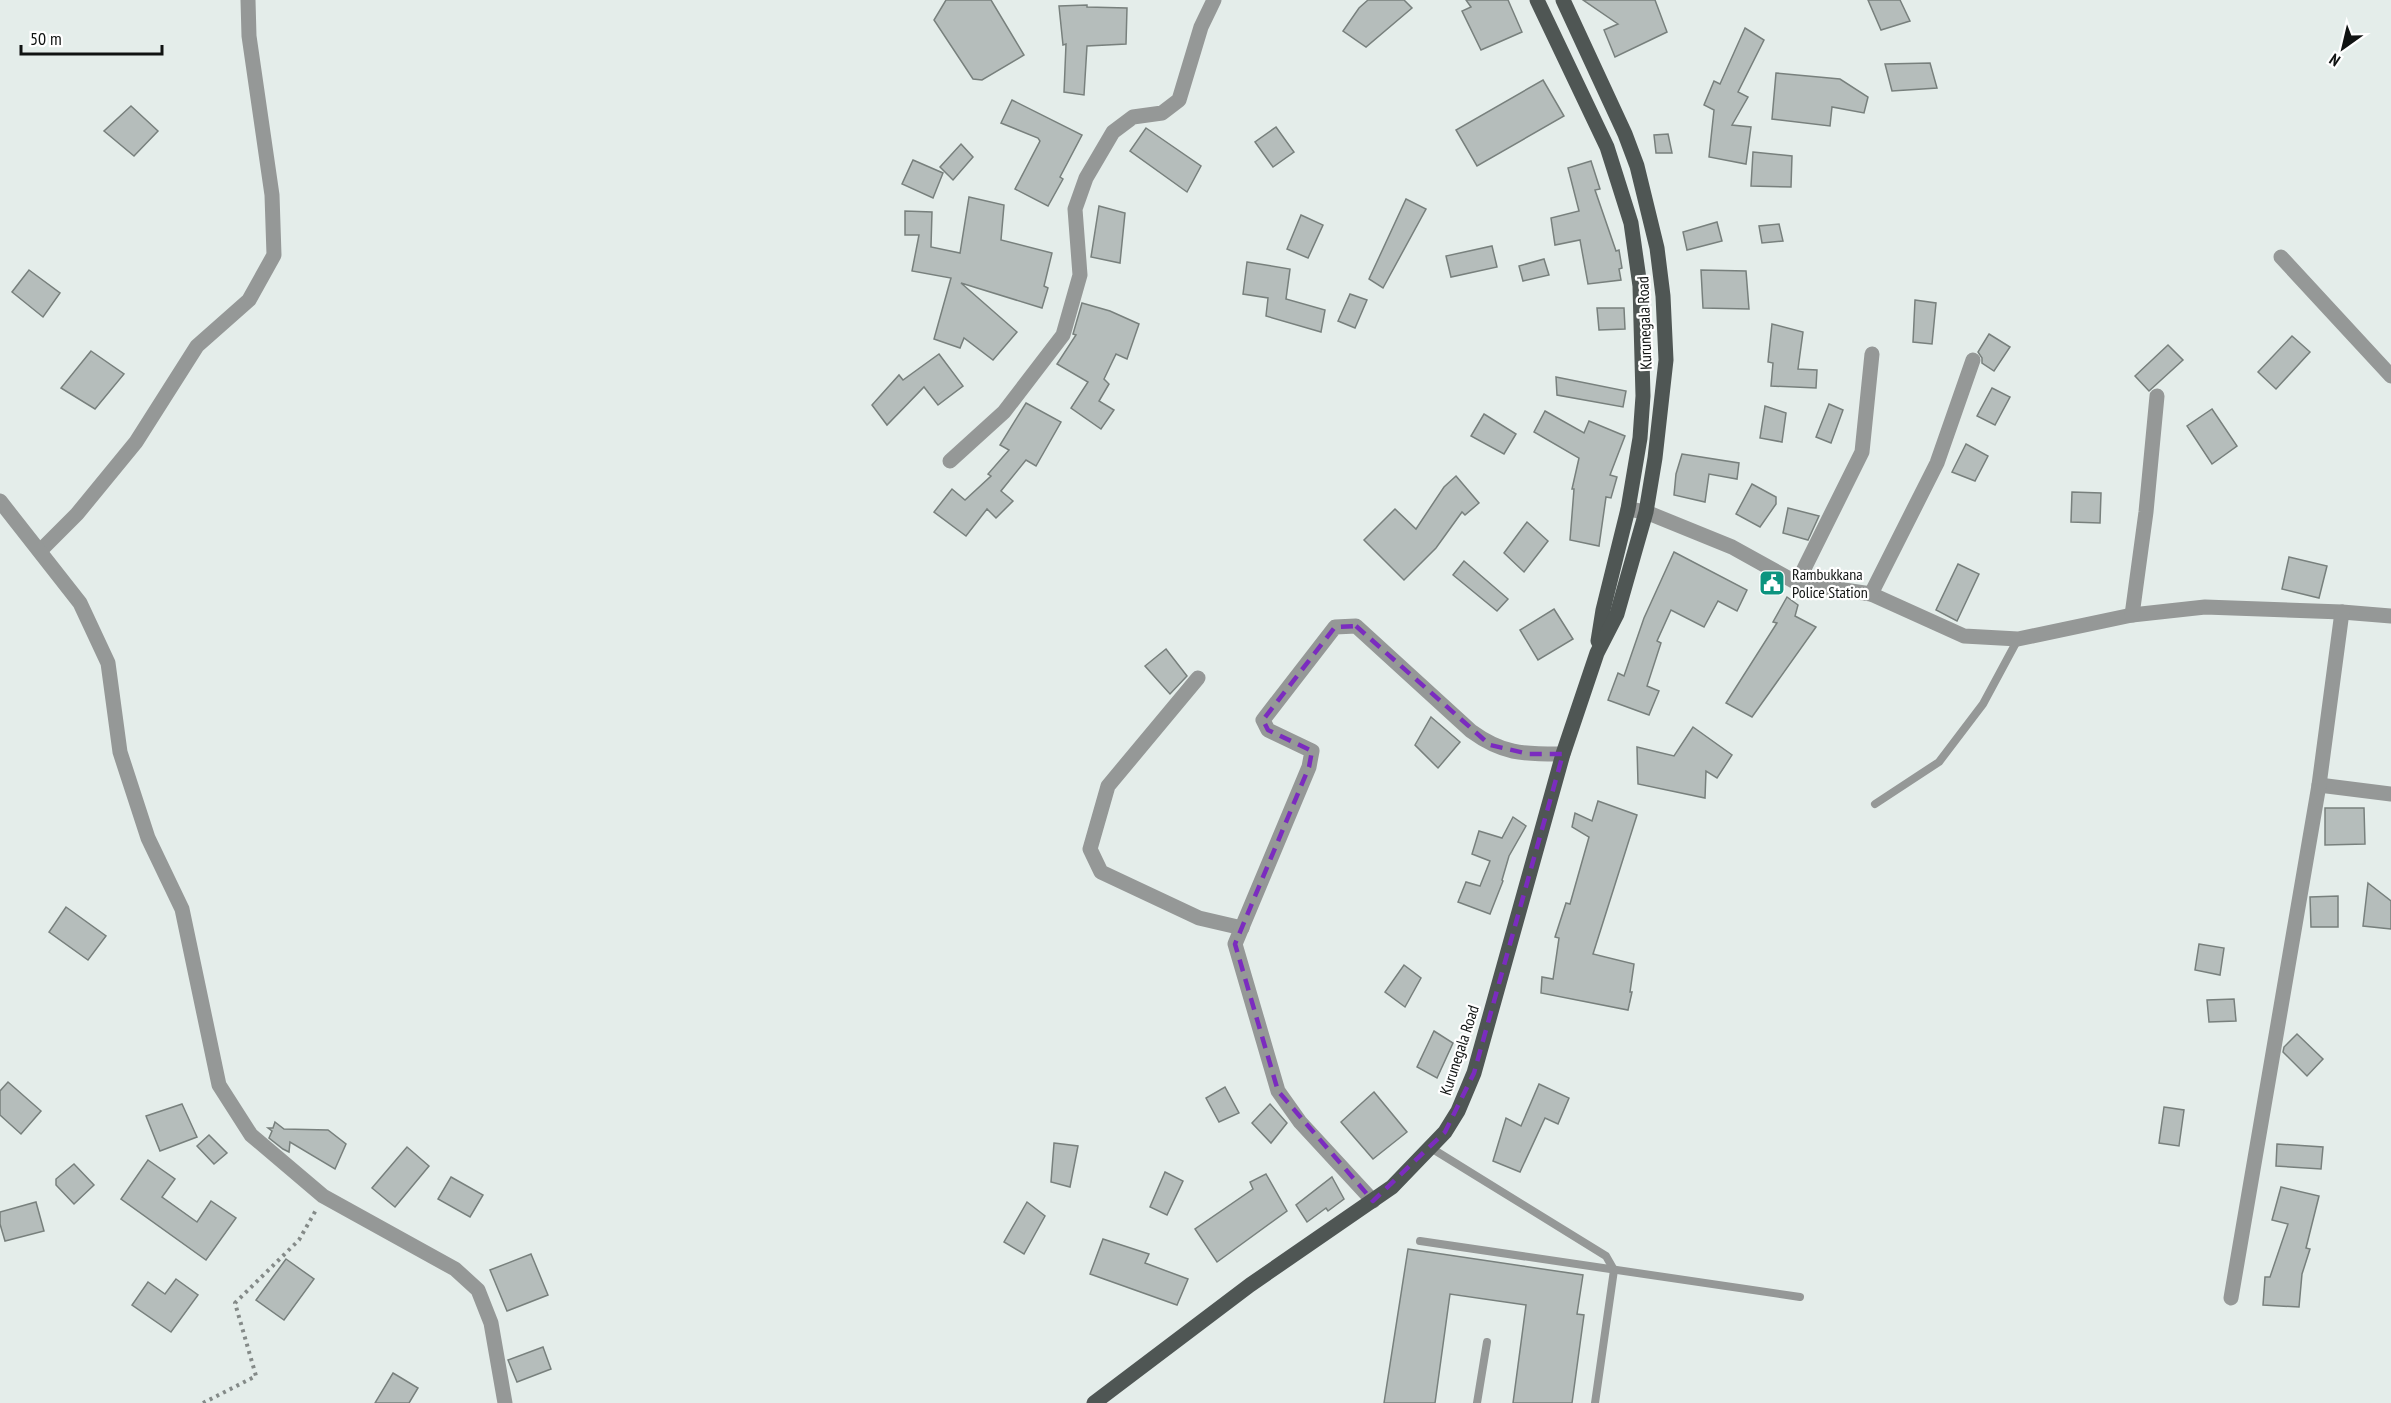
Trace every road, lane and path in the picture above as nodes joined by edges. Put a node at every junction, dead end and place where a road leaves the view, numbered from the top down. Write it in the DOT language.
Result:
graph roads {
  1 [pos="248,0"];
  2 [pos="1214,0"];
  3 [pos="1537,0"];
  4 [pos="1563,0"];
  5 [pos="2281,258"];
  6 [pos="1872,354"];
  7 [pos="1973,360"];
  8 [pos="2391,376"];
  9 [pos="2157,396"];
  10 [pos="950,461"];
  11 [pos="0,501"];
  12 [pos="1628,508"];
  13 [pos="1646,512"];
  14 [pos="40,551"];
  15 [pos="1797,583"];
  16 [pos="1871,594"];
  17 [pos="2342,612"];
  18 [pos="2132,615"];
  19 [pos="2391,616"];
  20 [pos="2018,639"];
  21 [pos="1597,653"];
  22 [pos="1198,678"];
  23 [pos="1563,754"];
  24 [pos="2319,785"];
  25 [pos="2391,794"];
  26 [pos="1875,804"];
  27 [pos="1242,928"];
  28 [pos="1431,1148"];
  29 [pos="323,1196"];
  30 [pos="1373,1201"];
  31 [pos="1420,1241"];
  32 [pos="1614,1270"];
  33 [pos="1800,1298"];
  34 [pos="2230,1298"];
  35 [pos="1487,1342"];
  36 [pos="202,1403"];
  37 [pos="506,1403"];
  38 [pos="1094,1403"];
  39 [pos="1477,1403"];
  40 [pos="1595,1403"];
  1 -- 14 [label="street"];
  2 -- 10 [label="street"];
  3 -- 12 [label="main road, Kurunegala Road"];
  4 -- 13 [label="main road, Kurunegala Road"];
  5 -- 8 [label="street"];
  6 -- 15 [label="street"];
  7 -- 16 [label="street"];
  9 -- 18 [label="street"];
  11 -- 14 [label="street"];
  12 -- 13 [label="street"];
  12 -- 21 [label="main road, Kurunegala Road"];
  13 -- 15 [label="street"];
  13 -- 21 [label="main road, Kurunegala Road"];
  14 -- 29 [label="street"];
  15 -- 16 [label="street"];
  16 -- 20 [label="street"];
  17 -- 18 [label="street"];
  17 -- 19 [label="street"];
  17 -- 24 [label="street"];
  18 -- 20 [label="street"];
  20 -- 26 [label="lane"];
  21 -- 23 [label="main road, Kurunegala Road"];
  22 -- 27 [label="street"];
  23 -- 27 [label="street"];
  23 -- 28 [label="main road, Kurunegala Road"];
  24 -- 25 [label="street"];
  24 -- 34 [label="street"];
  27 -- 30 [label="street"];
  28 -- 30 [label="main road, Kurunegala Road"];
  28 -- 32 [label="lane"];
  29 -- 36 [label="path"];
  29 -- 37 [label="street"];
  30 -- 38 [label="main road, Kurunegala Road"];
  31 -- 32 [label="lane"];
  32 -- 33 [label="lane"];
  32 -- 40 [label="lane"];
  35 -- 39 [label="lane"];
}
